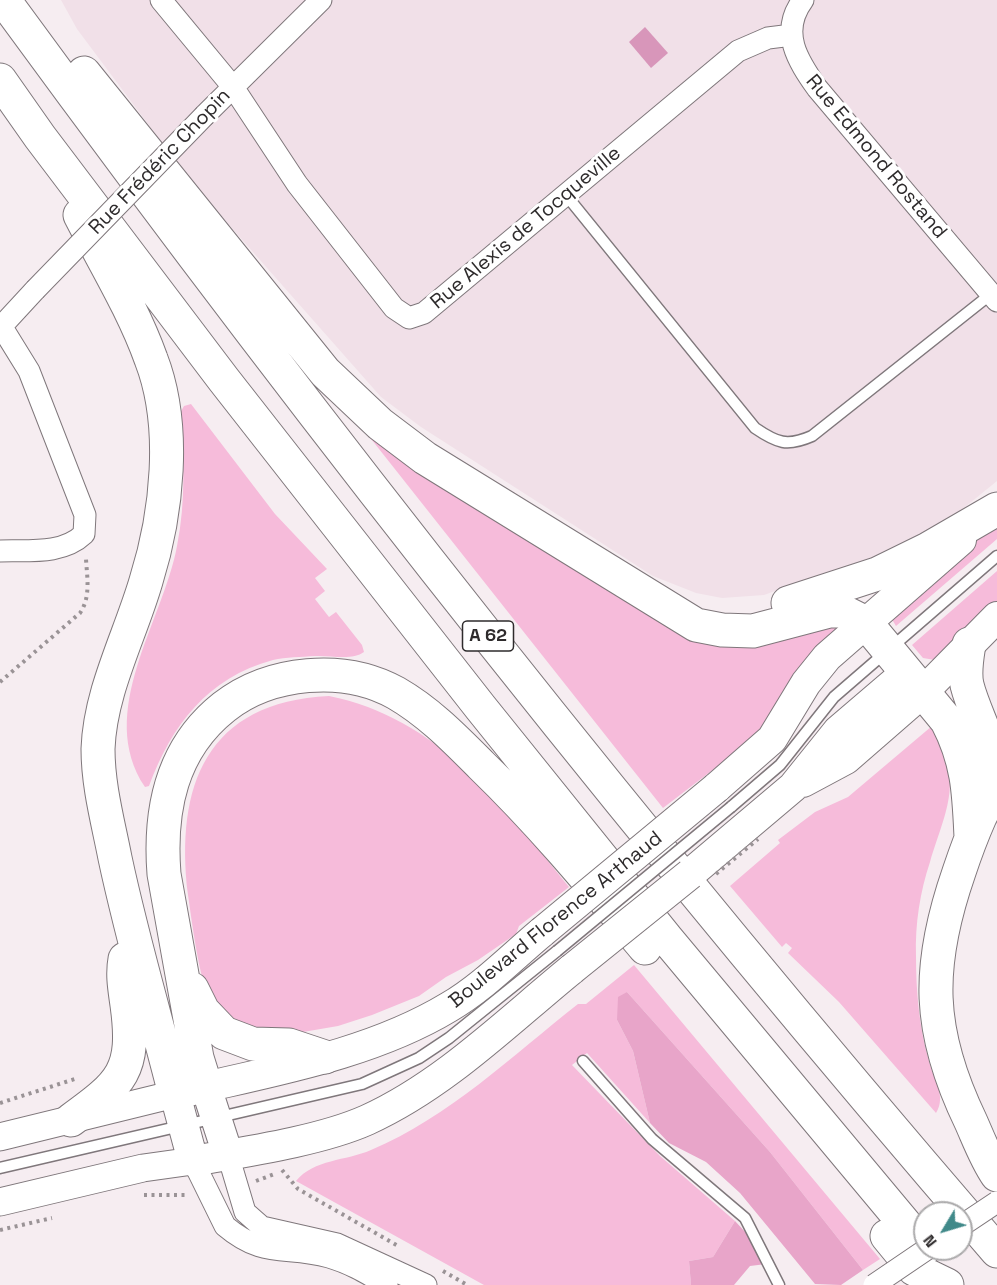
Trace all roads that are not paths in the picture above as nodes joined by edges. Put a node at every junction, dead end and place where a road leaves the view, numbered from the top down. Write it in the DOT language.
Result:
graph roads {
  1 [pos="4,0"];
  2 [pos="25,0"];
  3 [pos="161,0"];
  4 [pos="321,0"];
  5 [pos="803,0"];
  6 [pos="792,35"];
  7 [pos="0,81"];
  8 [pos="233,87"];
  9 [pos="40,137"];
  10 [pos="566,195"];
  11 [pos="994,297"];
  12 [pos="0,326"];
  13 [pos="997,509"];
  14 [pos="0,551"];
  15 [pos="997,556"];
  16 [pos="677,613"];
  17 [pos="997,617"];
  18 [pos="866,623"];
  19 [pos="969,644"];
  20 [pos="906,671"];
  21 [pos="732,806"];
  22 [pos="971,837"];
  23 [pos="132,934"];
  24 [pos="557,951"];
  25 [pos="182,968"];
  26 [pos="325,1057"];
  27 [pos="583,1061"];
  28 [pos="195,1105"];
  29 [pos="71,1120"];
  30 [pos="0,1137"];
  31 [pos="228,1155"];
  32 [pos="193,1161"];
  33 [pos="0,1168"];
  34 [pos="997,1175"];
  35 [pos="0,1202"];
  36 [pos="997,1202"];
  37 [pos="973,1219"];
  38 [pos="913,1233"];
  39 [pos="997,1251"];
  40 [pos="913,1258"];
  41 [pos="936,1261"];
  42 [pos="432,1276"];
  43 [pos="387,1285"];
  44 [pos="779,1285"];
  45 [pos="874,1285"];
  46 [pos="947,1285"];
  47 [pos="956,1285"];
  1 -- 39 [label="highway, A 62"];
  2 -- 16 [label="highway"];
  3 -- 8 [label="street"];
  4 -- 8 [label="street, Rue Frédéric Chopin"];
  5 -- 6 [label="street, Rue Edmond Rostand"];
  6 -- 10 [label="street, Rue Alexis de Tocqueville"];
  6 -- 11 [label="street, Rue Edmond Rostand"];
  7 -- 9 [label="highway, A 62"];
  8 -- 10 [label="street, Rue Alexis de Tocqueville"];
  8 -- 12 [label="street, Rue Frédéric Chopin, bridge"];
  9 -- 23 [label="highway"];
  9 -- 38 [label="highway, A 62"];
  10 -- 11 [label="lane"];
  12 -- 14 [label="street, Rue Frédéric Chopin"];
  13 -- 16 [label="highway"];
  13 -- 18 [label="main road, Boulevard Florence Arthaud"];
  15 -- 20 [label="lane, Boulevard Florence Arthaud"];
  16 -- 18 [label="highway"];
  17 -- 19 [label="main road, Boulevard Florence Arthaud"];
  18 -- 20 [label="highway"];
  18 -- 21 [label="main road, Boulevard Florence Arthaud"];
  19 -- 20 [label="main road, Boulevard Florence Arthaud"];
  19 -- 22 [label="highway"];
  20 -- 21 [label="lane, Boulevard Florence Arthaud"];
  20 -- 21 [label="main road, Boulevard Florence Arthaud"];
  20 -- 22 [label="highway"];
  21 -- 24 [label="main road, Boulevard Florence Arthaud, bridge"];
  21 -- 24 [label="main road, Boulevard Florence Arthaud, bridge"];
  22 -- 34 [label="highway"];
  23 -- 28 [label="highway"];
  23 -- 29 [label="highway"];
  24 -- 26 [label="main road, Boulevard Florence Arthaud"];
  24 -- 28 [label="lane, Boulevard Florence Arthaud"];
  24 -- 31 [label="main road, Boulevard Florence Arthaud"];
  25 -- 26 [label="highway"];
  25 -- 28 [label="highway"];
  25 -- 46 [label="highway"];
  26 -- 28 [label="main road, Boulevard Florence Arthaud"];
  27 -- 44 [label="lane"];
  28 -- 29 [label="street, Boulevard Florence Arthaud"];
  28 -- 31 [label="main road"];
  28 -- 32 [label="main road"];
  28 -- 33 [label="lane, Boulevard Florence Arthaud"];
  29 -- 30 [label="street, Boulevard Florence Arthaud"];
  31 -- 32 [label="main road, Boulevard Florence Arthaud"];
  31 -- 42 [label="street"];
  32 -- 35 [label="street, Boulevard Florence Arthaud"];
  32 -- 43 [label="street"];
  36 -- 37 [label="street, bridge"];
  40 -- 45 [label="street, bridge"];
  41 -- 47 [label="highway, A 62"];
}
